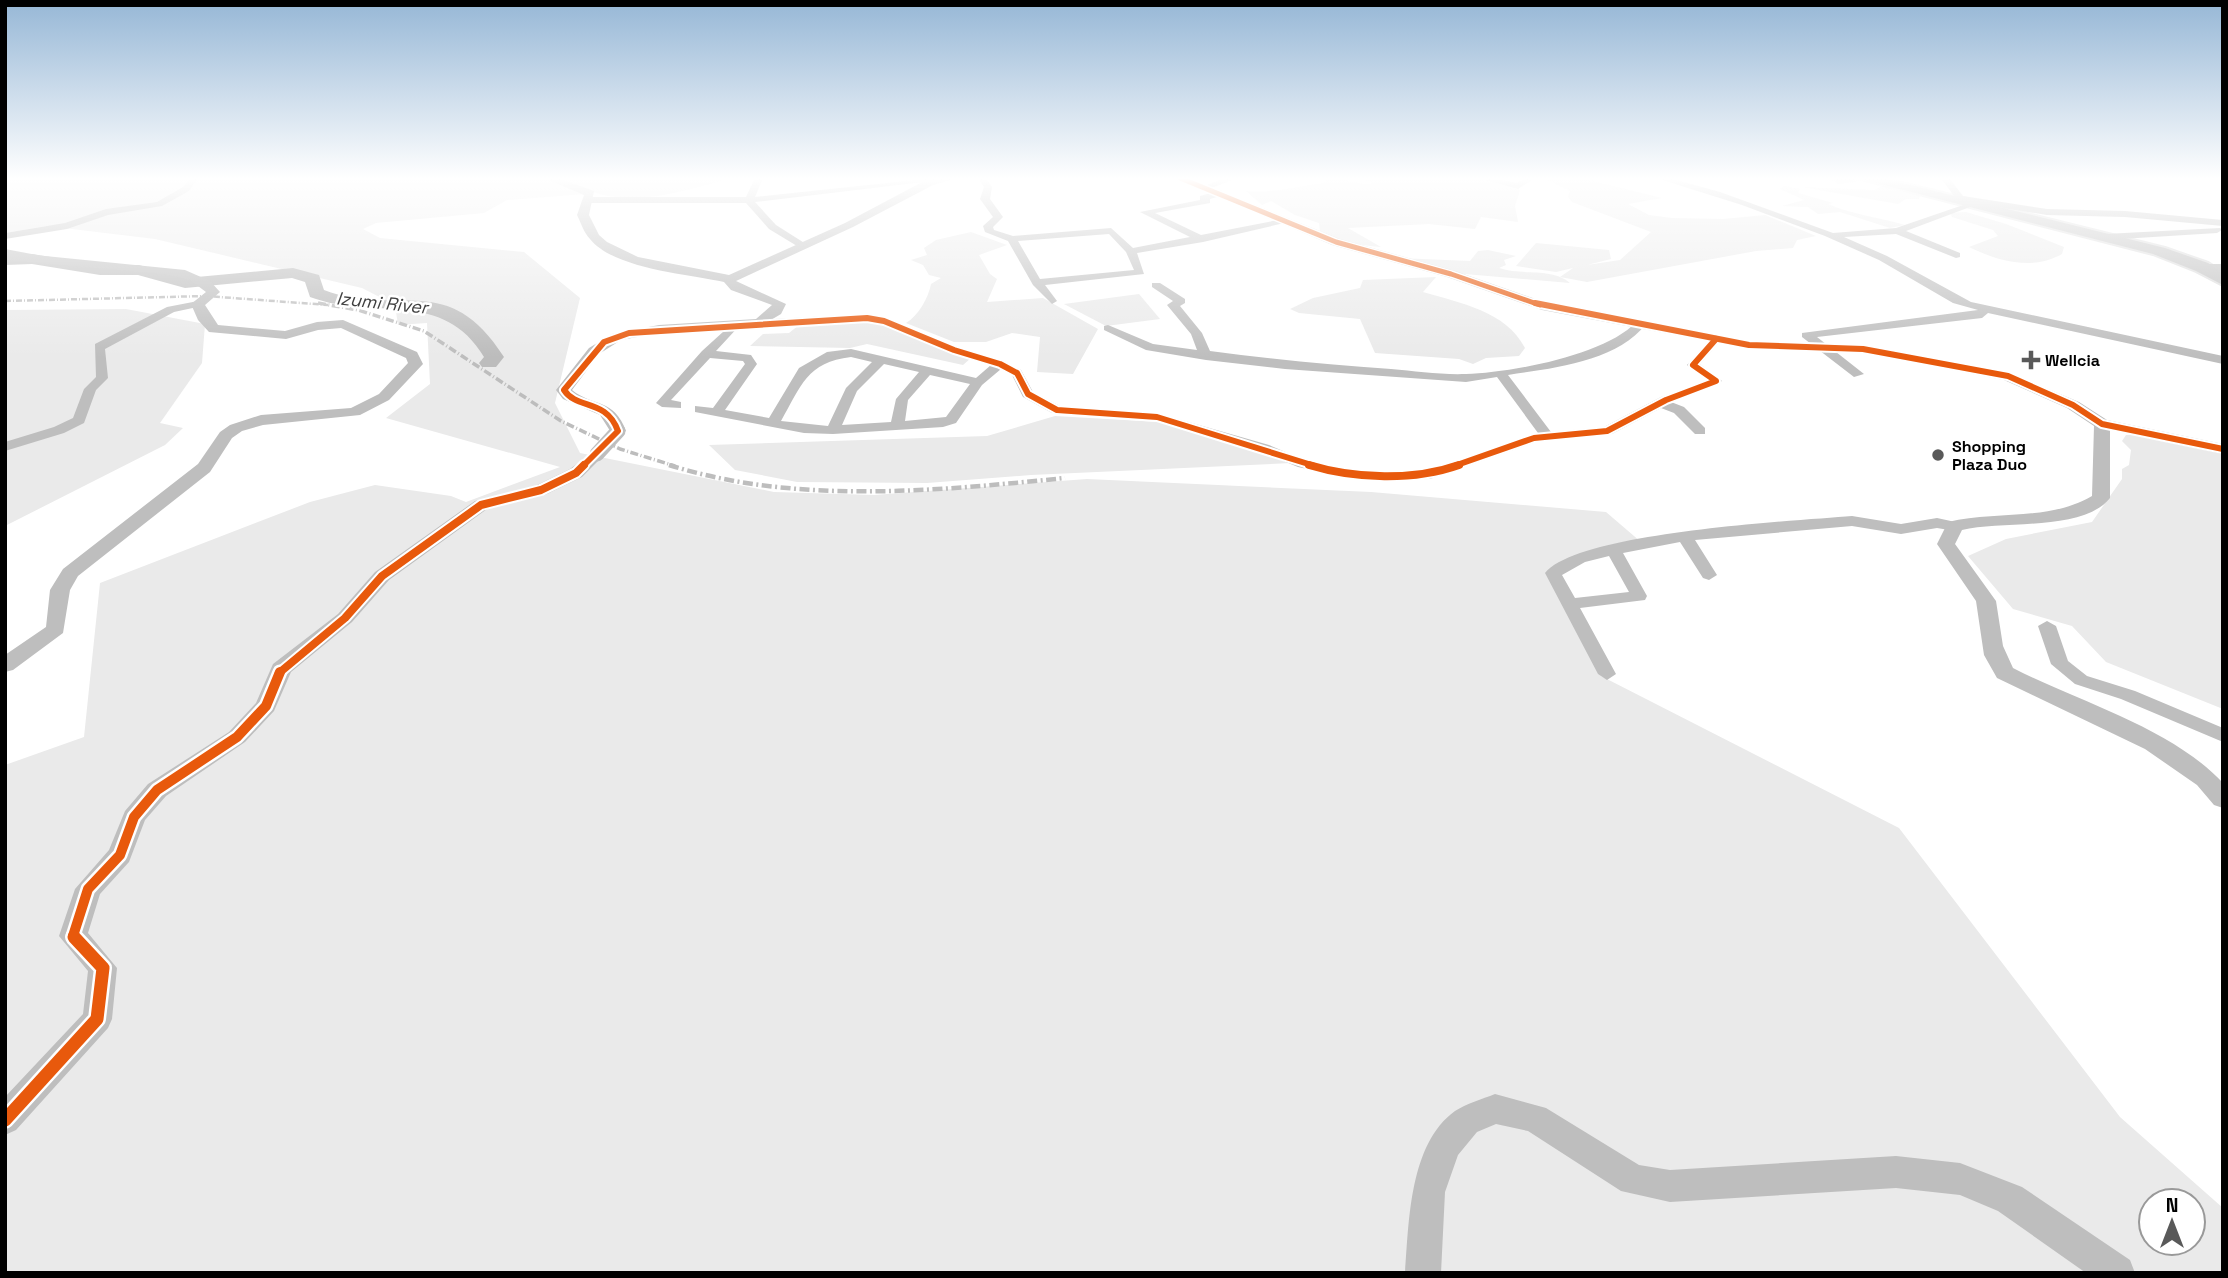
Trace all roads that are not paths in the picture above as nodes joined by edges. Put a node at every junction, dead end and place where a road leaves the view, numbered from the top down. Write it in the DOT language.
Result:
graph roads {
  1 [pos="596,238"];
  2 [pos="789,238"];
  3 [pos="819,238"];
  4 [pos="1008,238"];
  5 [pos="1029,238"];
  6 [pos="1118,238"];
  7 [pos="1200,238"];
  8 [pos="1209,238"];
  9 [pos="1326,238"];
  10 [pos="1837,238"];
  11 [pos="1913,238"];
  12 [pos="2107,238"];
  13 [pos="1012,239"];
  14 [pos="1203,239"];
  15 [pos="802,246"];
  16 [pos="1132,251"];
  17 [pos="5,254"];
  18 [pos="1956,255"];
  19 [pos="2202,267"];
  20 [pos="2223,268"];
  21 [pos="730,279"];
  22 [pos="2223,281"];
  23 [pos="1044,293"];
  24 [pos="198,304"];
  25 [pos="1984,308"];
  26 [pos="759,323"];
  27 [pos="735,324"];
  28 [pos="1640,324"];
  29 [pos="1108,328"];
  30 [pos="1716,339"];
  31 [pos="1819,347"];
  32 [pos="706,354"];
  33 [pos="1206,356"];
  34 [pos="882,360"];
  35 [pos="2223,360"];
  36 [pos="1000,364"];
  37 [pos="927,371"];
  38 [pos="1500,373"];
  39 [pos="1858,374"];
  40 [pos="978,382"];
  41 [pos="1661,403"];
  42 [pos="676,405"];
  43 [pos="699,409"];
  44 [pos="717,412"];
  45 [pos="773,423"];
  46 [pos="2102,424"];
  47 [pos="897,426"];
  48 [pos="833,430"];
  49 [pos="1700,431"];
  50 [pos="1548,437"];
  51 [pos="5,447"];
  52 [pos="2223,449"];
  53 [pos="1955,526"];
  54 [pos="1685,537"];
  55 [pos="1613,551"];
  56 [pos="1709,575"];
  57 [pos="1570,604"];
  58 [pos="2047,626"];
  59 [pos="5,665"];
  60 [pos="1607,674"];
  61 [pos="2223,736"];
  62 [pos="2223,799"];
  63 [pos="5,1120"];
  64 [pos="1423,1273"];
  65 [pos="2117,1273"];
  1 -- 21 [label="street"];
  2 -- 15 [label="street"];
  3 -- 15 [label="street"];
  4 -- 13 [label="street"];
  5 -- 13 [label="street"];
  6 -- 16 [label="street"];
  7 -- 14 [label="street"];
  8 -- 14 [label="street"];
  9 -- 28 [label="street"];
  10 -- 25 [label="street"];
  11 -- 18 [label="street"];
  12 -- 19 [label="highway"];
  13 -- 23 [label="street"];
  14 -- 16 [label="street"];
  15 -- 21 [label="street"];
  16 -- 23 [label="street"];
  17 -- 24 [label="street"];
  19 -- 20 [label="street"];
  19 -- 22 [label="highway"];
  21 -- 26 [label="street"];
  23 -- 33 [label="street"];
  24 -- 51 [label="street"];
  24 -- 59 [label="street"];
  25 -- 31 [label="street"];
  25 -- 35 [label="street"];
  26 -- 27 [label="street"];
  26 -- 36 [label="street"];
  27 -- 32 [label="street"];
  27 -- 63 [label="street, bridge"];
  28 -- 30 [label="street"];
  28 -- 38 [label="street"];
  29 -- 33 [label="street"];
  30 -- 31 [label="street"];
  30 -- 41 [label="street"];
  31 -- 39 [label="street"];
  31 -- 46 [label="street"];
  32 -- 42 [label="street"];
  32 -- 44 [label="street"];
  33 -- 38 [label="street"];
  34 -- 37 [label="street"];
  34 -- 45 [label="street"];
  34 -- 48 [label="street"];
  36 -- 40 [label="street"];
  36 -- 50 [label="street"];
  37 -- 40 [label="street"];
  37 -- 47 [label="street"];
  38 -- 50 [label="street"];
  40 -- 47 [label="street"];
  41 -- 49 [label="street"];
  41 -- 50 [label="street"];
  43 -- 44 [label="street"];
  44 -- 45 [label="street"];
  45 -- 48 [label="street"];
  46 -- 52 [label="street"];
  46 -- 53 [label="street"];
  47 -- 48 [label="street"];
  53 -- 54 [label="street"];
  53 -- 62 [label="street"];
  54 -- 55 [label="street"];
  54 -- 56 [label="street"];
  55 -- 57 [label="street"];
  55 -- 57 [label="street"];
  57 -- 60 [label="street"];
  58 -- 61 [label="street"];
  64 -- 65 [label="street"];
}
